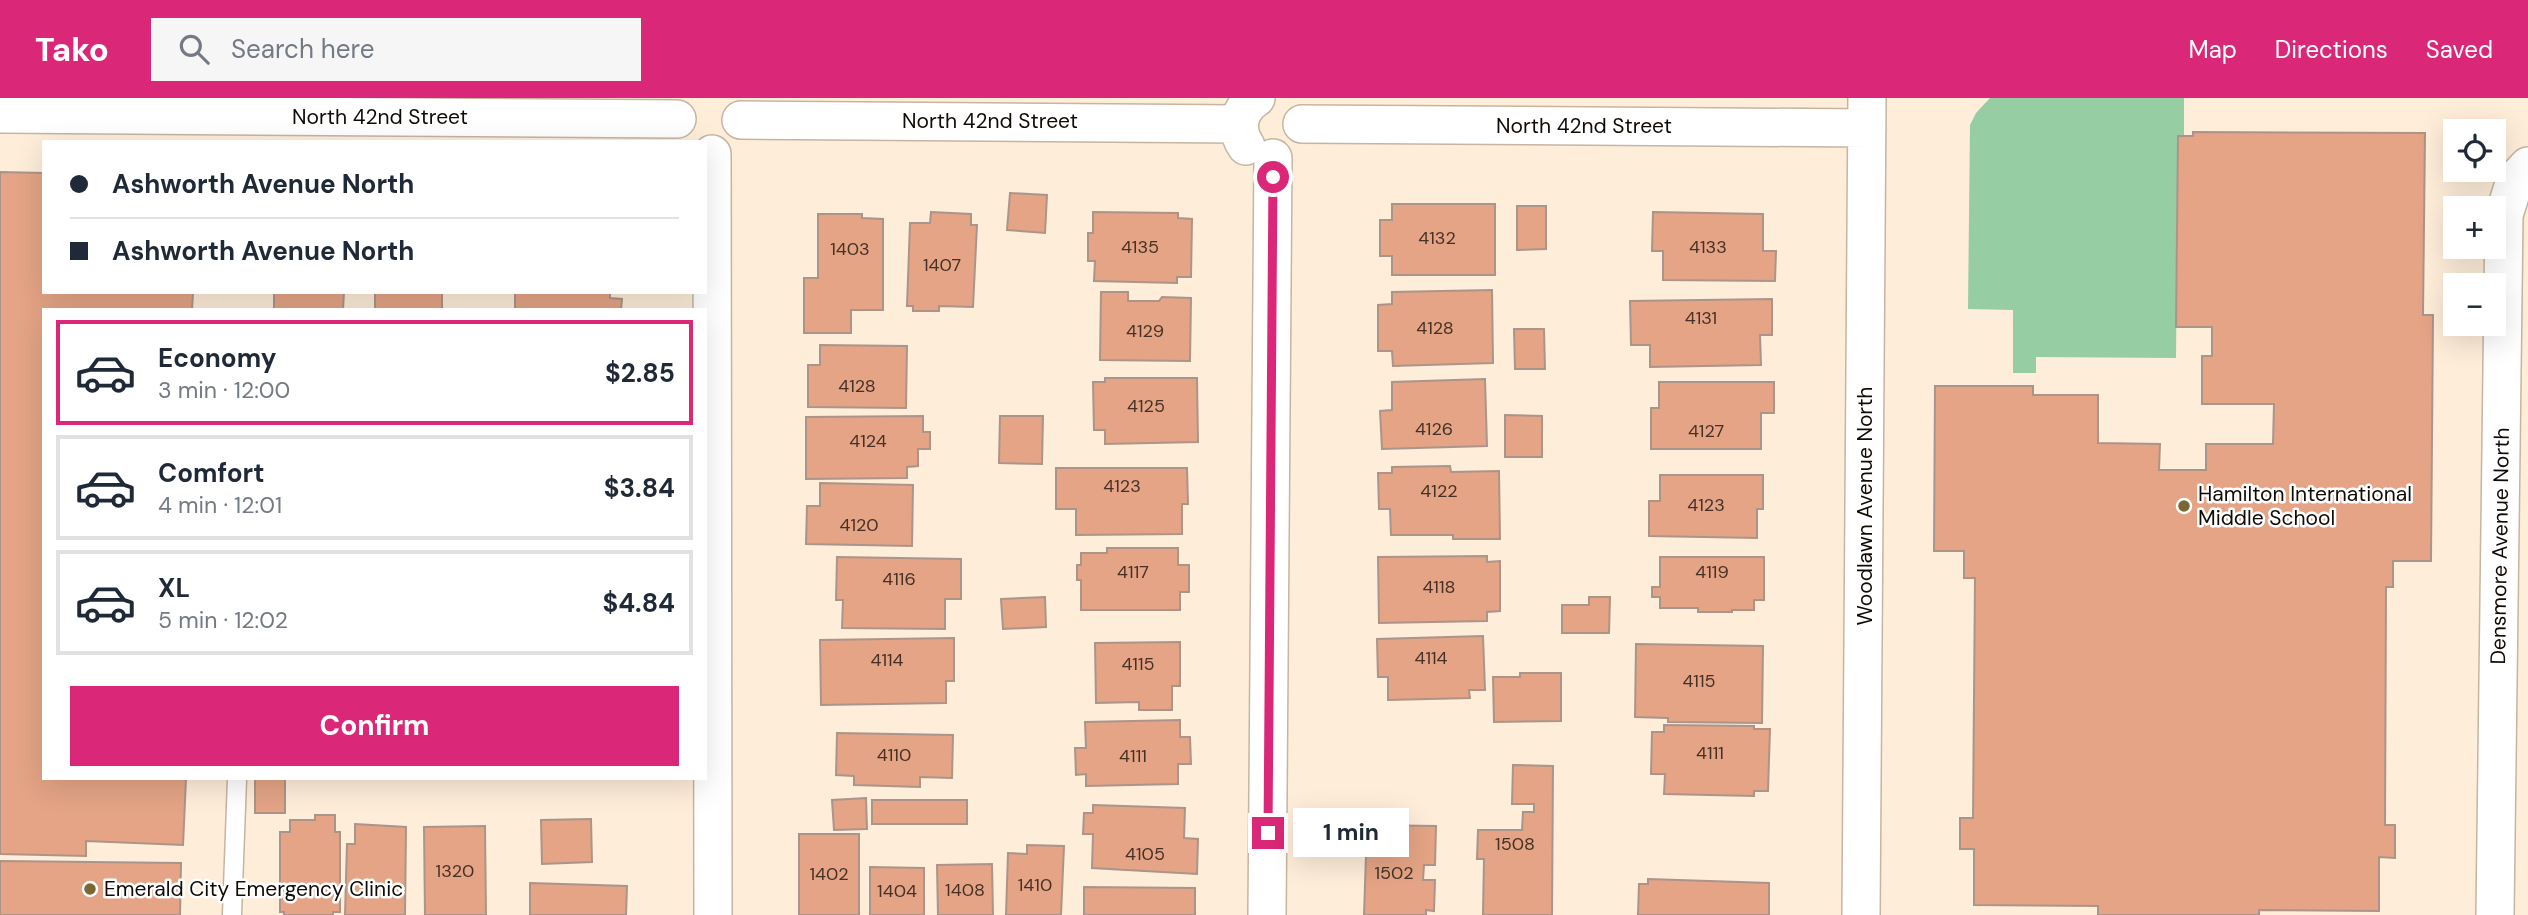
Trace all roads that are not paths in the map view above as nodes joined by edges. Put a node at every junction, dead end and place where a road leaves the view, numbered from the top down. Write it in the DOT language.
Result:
graph roads {
  1 [pos="735,109"];
  2 [pos="1247,111"];
  3 [pos="1294,111"];
  4 [pos="1867,113"];
  5 [pos="0,114"];
  6 [pos="693,133"];
  7 [pos="707,141"];
  8 [pos="1273,158"];
  9 [pos="2522,173"];
  10 [pos="707,680"];
  11 [pos="237,780"];
  12 [pos="232,915"];
  13 [pos="713,915"];
  14 [pos="1267,915"];
  15 [pos="1861,915"];
  16 [pos="2495,915"];
  1 -- 2 [label="street, North 42nd Street"];
  1 -- 7 [label="street"];
  2 -- 8 [label="street"];
  3 -- 4 [label="street, North 42nd Street"];
  3 -- 8 [label="street"];
  4 -- 15 [label="street, Woodlawn Avenue North"];
  5 -- 6 [label="street, North 42nd Street"];
  8 -- 14 [label="street"];
  9 -- 16 [label="street, Densmore Avenue North"];
  10 -- 13 [label="street"];
  11 -- 12 [label="lane"];
}
